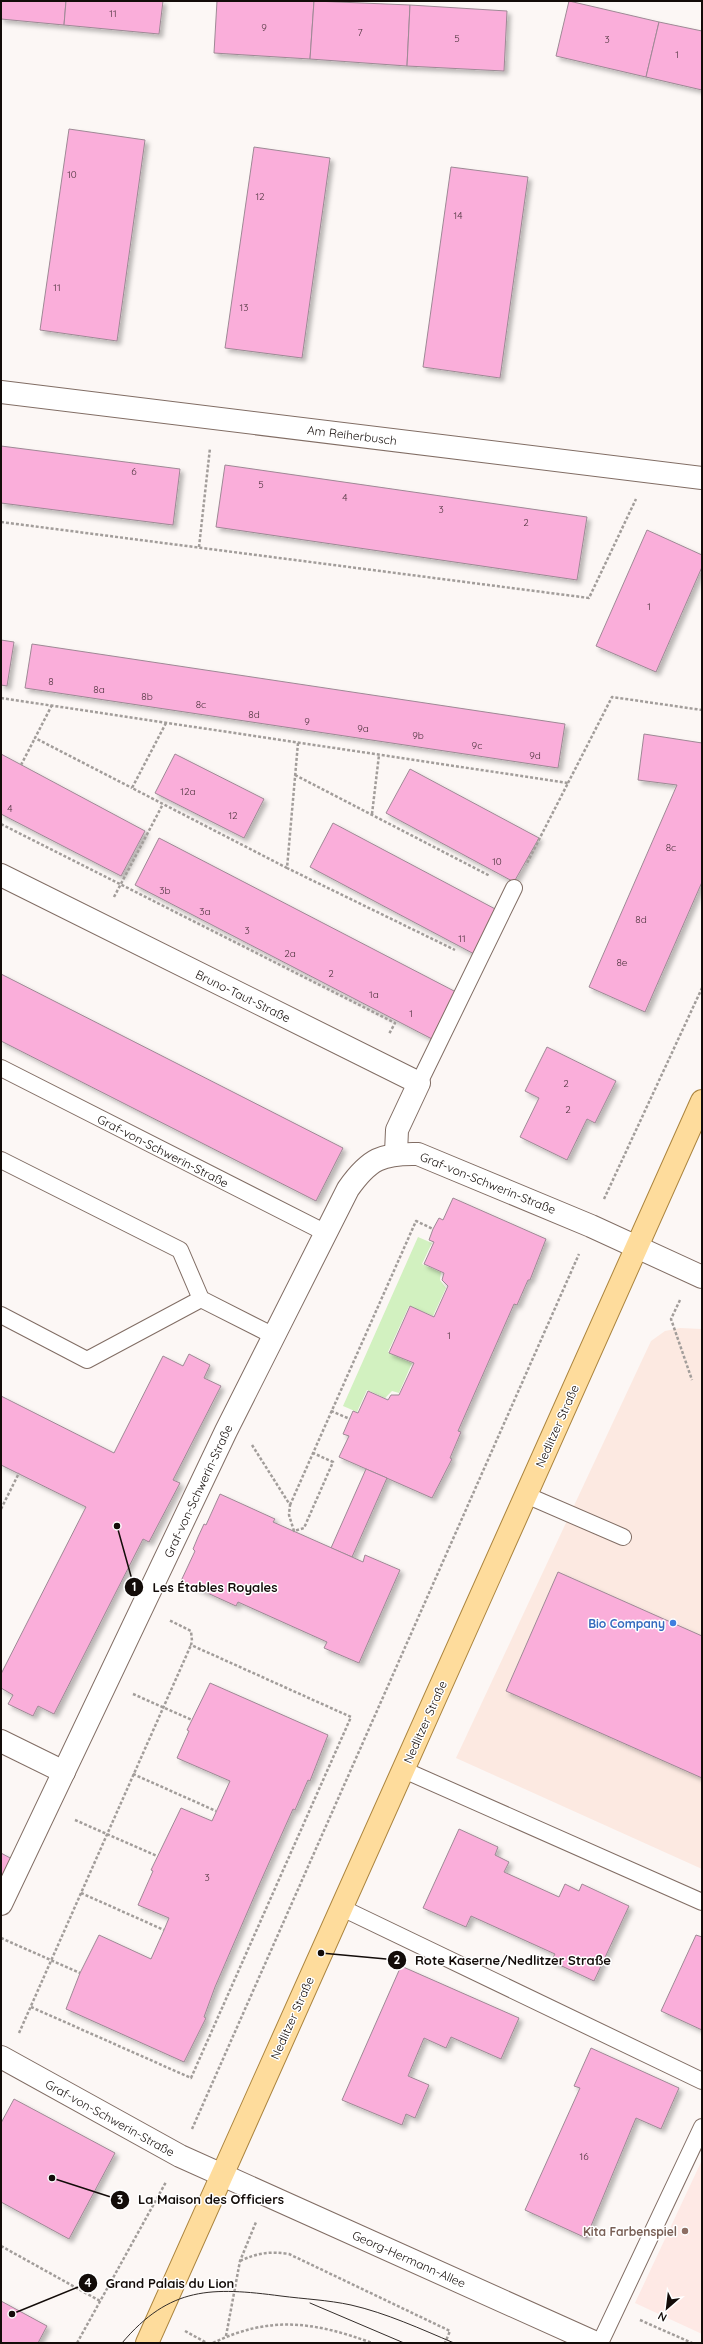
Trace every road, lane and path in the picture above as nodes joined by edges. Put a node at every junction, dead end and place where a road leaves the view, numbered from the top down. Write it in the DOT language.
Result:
graph roads {
  1 [pos="1,392"];
  2 [pos="214,417"];
  3 [pos="649,472"];
  4 [pos="702,478"];
  5 [pos="1,522"];
  6 [pos="199,547"];
  7 [pos="1,698"];
  8 [pos="52,705"];
  9 [pos="702,710"];
  10 [pos="166,723"];
  11 [pos="35,738"];
  12 [pos="298,743"];
  13 [pos="379,755"];
  14 [pos="21,765"];
  15 [pos="295,775"];
  16 [pos="568,783"];
  17 [pos="132,788"];
  18 [pos="163,804"];
  19 [pos="372,814"];
  20 [pos="1,824"];
  21 [pos="287,868"];
  22 [pos="1,875"];
  23 [pos="121,885"];
  24 [pos="514,888"];
  25 [pos="100,925"];
  26 [pos="478,961"];
  27 [pos="702,988"];
  28 [pos="385,1041"];
  29 [pos="1,1068"];
  30 [pos="419,1083"];
  31 [pos="702,1101"];
  32 [pos="396,1153"];
  33 [pos="1,1160"];
  34 [pos="592,1226"];
  35 [pos="434,1229"];
  36 [pos="326,1233"];
  37 [pos="637,1247"];
  38 [pos="697,1275"];
  39 [pos="201,1299"];
  40 [pos="1,1315"];
  41 [pos="274,1336"];
  42 [pos="692,1380"];
  43 [pos="331,1411"];
  44 [pos="350,1419"];
  45 [pos="226,1431"];
  46 [pos="313,1453"];
  47 [pos="19,1473"];
  48 [pos="526,1495"];
  49 [pos="290,1506"];
  50 [pos="1,1509"];
  51 [pos="623,1537"];
  52 [pos="143,1607"];
  53 [pos="190,1645"];
  54 [pos="107,1682"];
  55 [pos="163,1707"];
  56 [pos="192,1720"];
  57 [pos="1,1740"];
  58 [pos="404,1770"];
  59 [pos="64,1772"];
  60 [pos="133,1774"];
  61 [pos="47,1808"];
  62 [pos="216,1811"];
  63 [pos="107,1834"];
  64 [pos="157,1856"];
  65 [pos="81,1894"];
  66 [pos="702,1902"];
  67 [pos="1,1904"];
  68 [pos="342,1908"];
  69 [pos="164,1930"];
  70 [pos="1,1938"];
  71 [pos="51,1960"];
  72 [pos="80,1973"];
  73 [pos="31,2007"];
  74 [pos="4,2059"];
  75 [pos="702,2081"];
  76 [pos="702,2127"];
  77 [pos="180,2156"];
  78 [pos="221,2175"];
  79 [pos="268,2195"];
  80 [pos="1,2246"];
  81 [pos="240,2261"];
  82 [pos="100,2301"];
  83 [pos="616,2309"];
  84 [pos="186,2331"];
  85 [pos="226,2337"];
  86 [pos="77,2343"];
  87 [pos="147,2343"];
  88 [pos="207,2343"];
  89 [pos="213,2343"];
  90 [pos="372,2343"];
  91 [pos="445,2343"];
  92 [pos="596,2343"];
  93 [pos="600,2343"];
  94 [pos="692,2343"];
  1 -- 2 [label="street, Am Reiherbusch"];
  2 -- 3 [label="street, Am Reiherbusch"];
  2 -- 6 [label="path"];
  3 -- 4 [label="street, Am Reiherbusch"];
  3 -- 6 [label="path"];
  5 -- 6 [label="path"];
  7 -- 8 [label="path"];
  8 -- 10 [label="path"];
  8 -- 11 [label="path"];
  9 -- 16 [label="path"];
  10 -- 12 [label="path"];
  10 -- 17 [label="path"];
  11 -- 14 [label="path"];
  11 -- 17 [label="path"];
  12 -- 13 [label="path"];
  12 -- 15 [label="path"];
  13 -- 16 [label="path"];
  13 -- 19 [label="path"];
  15 -- 19 [label="path"];
  15 -- 21 [label="path"];
  16 -- 24 [label="path"];
  17 -- 18 [label="path"];
  18 -- 21 [label="path"];
  18 -- 23 [label="path"];
  19 -- 24 [label="path"];
  20 -- 23 [label="path"];
  21 -- 26 [label="path"];
  22 -- 25 [label="street, Bruno-Taut-Straße"];
  23 -- 25 [label="path"];
  23 -- 28 [label="path"];
  24 -- 26 [label="lane"];
  25 -- 30 [label="street, Bruno-Taut-Straße"];
  26 -- 30 [label="lane"];
  27 -- 34 [label="path"];
  29 -- 36 [label="lane, Graf-von-Schwerin-Straße"];
  30 -- 32 [label="street"];
  31 -- 37 [label="main road, Nedlitzer Straße"];
  32 -- 34 [label="street, Graf-von-Schwerin-Straße"];
  32 -- 36 [label="street, Graf-von-Schwerin-Straße"];
  33 -- 39 [label="lane"];
  34 -- 37 [label="street, Graf-von-Schwerin-Straße"];
  34 -- 77 [label="path"];
  35 -- 43 [label="path"];
  36 -- 41 [label="street, Graf-von-Schwerin-Straße"];
  37 -- 38 [label="street, Graf-von-Schwerin-Straße"];
  37 -- 48 [label="main road, Nedlitzer Straße"];
  38 -- 42 [label="path"];
  39 -- 40 [label="lane"];
  39 -- 41 [label="lane"];
  41 -- 45 [label="street, Graf-von-Schwerin-Straße"];
  43 -- 44 [label="path"];
  43 -- 46 [label="path"];
  45 -- 49 [label="path"];
  45 -- 52 [label="street, Graf-von-Schwerin-Straße"];
  46 -- 49 [label="path"];
  46 -- 49 [label="path"];
  47 -- 50 [label="path"];
  48 -- 51 [label="lane"];
  48 -- 58 [label="main road, Nedlitzer Straße"];
  52 -- 53 [label="path"];
  52 -- 54 [label="street, Graf-von-Schwerin-Straße"];
  53 -- 55 [label="path"];
  53 -- 73 [label="path"];
  54 -- 55 [label="path"];
  54 -- 59 [label="street, Graf-von-Schwerin-Straße"];
  55 -- 56 [label="path"];
  55 -- 60 [label="path"];
  57 -- 59 [label="street"];
  58 -- 66 [label="lane"];
  58 -- 68 [label="main road, Nedlitzer Straße"];
  59 -- 61 [label="street, Graf-von-Schwerin-Straße"];
  60 -- 62 [label="path"];
  60 -- 63 [label="path"];
  61 -- 63 [label="path"];
  61 -- 67 [label="street, Graf-von-Schwerin-Straße"];
  63 -- 64 [label="path"];
  63 -- 65 [label="path"];
  65 -- 69 [label="path"];
  65 -- 71 [label="path"];
  68 -- 75 [label="lane"];
  68 -- 78 [label="main road, Nedlitzer Straße"];
  70 -- 71 [label="path"];
  71 -- 72 [label="path"];
  71 -- 73 [label="path"];
  73 -- 74 [label="path"];
  74 -- 77 [label="street, Graf-von-Schwerin-Straße"];
  76 -- 83 [label="lane"];
  77 -- 78 [label="street, Graf-von-Schwerin-Straße"];
  77 -- 82 [label="path"];
  78 -- 79 [label="street, Georg-Hermann-Allee"];
  78 -- 87 [label="main road, Nedlitzer Straße"];
  79 -- 81 [label="path"];
  79 -- 92 [label="street, Georg-Hermann-Allee"];
  80 -- 82 [label="path"];
  81 -- 85 [label="path"];
  81 -- 91 [label="path"];
  82 -- 86 [label="path"];
  83 -- 93 [label="lane"];
  83 -- 94 [label="path"];
  84 -- 88 [label="path"];
  85 -- 89 [label="path"];
  85 -- 90 [label="path"];
}
